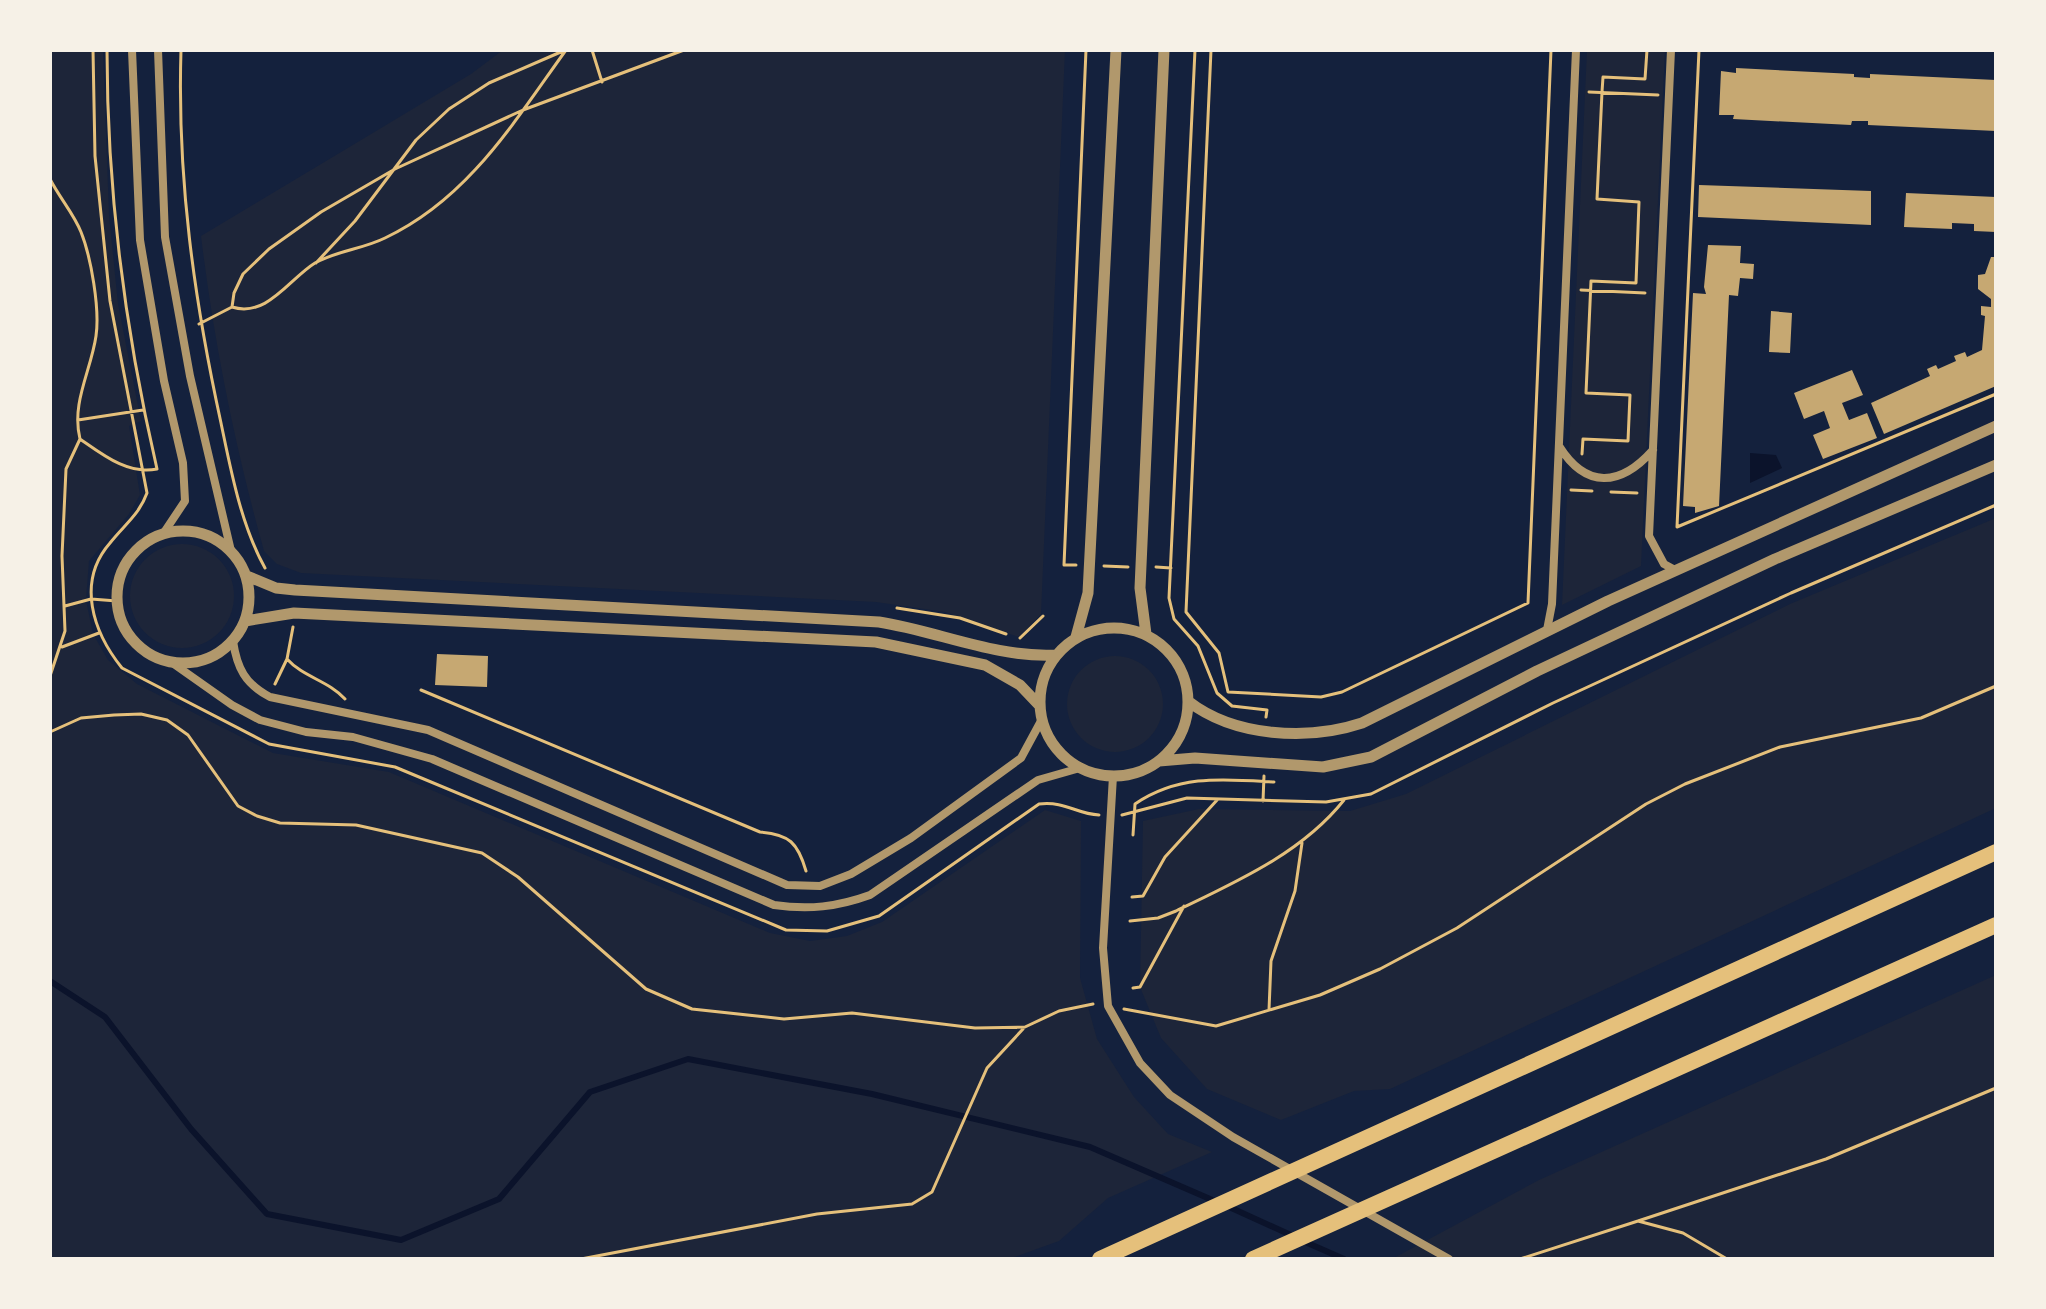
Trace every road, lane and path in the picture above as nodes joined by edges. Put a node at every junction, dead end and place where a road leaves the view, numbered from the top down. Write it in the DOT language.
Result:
graph roads {
  1 [pos="93,50"];
  2 [pos="107,50"];
  3 [pos="132,50"];
  4 [pos="158,50"];
  5 [pos="181,50"];
  6 [pos="566,50"];
  7 [pos="592,50"];
  8 [pos="684,50"];
  9 [pos="1086,50"];
  10 [pos="1116,50"];
  11 [pos="1164,50"];
  12 [pos="1195,50"];
  13 [pos="1211,50"];
  14 [pos="1551,50"];
  15 [pos="1576,50"];
  16 [pos="1647,50"];
  17 [pos="1671,50"];
  18 [pos="1699,50"];
  19 [pos="674,52"];
  20 [pos="602,82"];
  21 [pos="1581,91"];
  22 [pos="1602,92"];
  23 [pos="1658,95"];
  24 [pos="523,110"];
  25 [pos="395,169"];
  26 [pos="50,179"];
  27 [pos="315,263"];
  28 [pos="1573,290"];
  29 [pos="1591,291"];
  30 [pos="1652,293"];
  31 [pos="232,307"];
  32 [pos="199,324"];
  33 [pos="1996,394"];
  34 [pos="143,410"];
  35 [pos="130,412"];
  36 [pos="78,420"];
  37 [pos="1996,426"];
  38 [pos="80,439"];
  39 [pos="1558,445"];
  40 [pos="1653,450"];
  41 [pos="1996,465"];
  42 [pos="144,472"];
  43 [pos="1582,474"];
  44 [pos="1581,490"];
  45 [pos="1996,505"];
  46 [pos="163,534"];
  47 [pos="231,551"];
  48 [pos="1090,566"];
  49 [pos="1141,567"];
  50 [pos="1171,568"];
  51 [pos="1675,570"];
  52 [pos="275,573"];
  53 [pos="247,576"];
  54 [pos="117,601"];
  55 [pos="65,606"];
  56 [pos="897,608"];
  57 [pos="1043,616"];
  58 [pos="245,621"];
  59 [pos="282,627"];
  60 [pos="1547,630"];
  61 [pos="99,633"];
  62 [pos="1146,634"];
  63 [pos="1076,637"];
  64 [pos="233,641"];
  65 [pos="62,647"];
  66 [pos="1055,655"];
  67 [pos="287,659"];
  68 [pos="171,662"];
  69 [pos="50,676"];
  70 [pos="1996,686"];
  71 [pos="282,688"];
  72 [pos="421,690"];
  73 [pos="332,696"];
  74 [pos="345,699"];
  75 [pos="358,701"];
  76 [pos="1188,701"];
  77 [pos="1039,705"];
  78 [pos="1266,718"];
  79 [pos="1041,721"];
  80 [pos="50,732"];
  81 [pos="1159,761"];
  82 [pos="1080,768"];
  83 [pos="1113,776"];
  84 [pos="1264,781"];
  85 [pos="1274,782"];
  86 [pos="1218,799"];
  87 [pos="1344,800"];
  88 [pos="1263,801"];
  89 [pos="1134,815"];
  90 [pos="1133,835"];
  91 [pos="1302,843"];
  92 [pos="1996,852"];
  93 [pos="794,871"];
  94 [pos="806,874"];
  95 [pos="816,874"];
  96 [pos="1132,897"];
  97 [pos="1184,906"];
  98 [pos="1130,921"];
  99 [pos="1996,925"];
  100 [pos="1133,988"];
  101 [pos="1108,1006"];
  102 [pos="1269,1012"];
  103 [pos="1025,1027"];
  104 [pos="1996,1088"];
  105 [pos="1638,1221"];
  106 [pos="581,1259"];
  107 [pos="1100,1259"];
  108 [pos="1253,1259"];
  109 [pos="1449,1259"];
  110 [pos="1520,1259"];
  111 [pos="1727,1259"];
  1 -- 35 [label="path"];
  2 -- 34 [label="path"];
  3 -- 46 [label="street"];
  4 -- 47 [label="street"];
  5 -- 32 [label="path"];
  6 -- 24 [label="path"];
  6 -- 25 [label="path"];
  7 -- 20 [label="path"];
  8 -- 19 [label="path"];
  9 -- 48 [label="path"];
  10 -- 48 [label="street"];
  11 -- 49 [label="street"];
  12 -- 50 [label="path"];
  13 -- 14 [label="path"];
  15 -- 39 [label="street"];
  16 -- 22 [label="path"];
  17 -- 40 [label="street"];
  18 -- 33 [label="path"];
  19 -- 20 [label="path"];
  20 -- 24 [label="path"];
  21 -- 22 [label="path"];
  22 -- 23 [label="path"];
  22 -- 29 [label="path"];
  24 -- 25 [label="path"];
  24 -- 27 [label="path"];
  25 -- 27 [label="path"];
  25 -- 31 [label="path"];
  26 -- 36 [label="path"];
  27 -- 31 [label="path"];
  28 -- 29 [label="path"];
  29 -- 30 [label="path"];
  29 -- 43 [label="path"];
  31 -- 32 [label="path"];
  32 -- 52 [label="path"];
  34 -- 35 [label="path"];
  34 -- 42 [label="path"];
  35 -- 36 [label="path"];
  35 -- 42 [label="path"];
  36 -- 38 [label="path"];
  37 -- 51 [label="street"];
  38 -- 42 [label="path"];
  38 -- 55 [label="path"];
  39 -- 43 [label="street"];
  39 -- 60 [label="street"];
  40 -- 43 [label="street"];
  40 -- 51 [label="street"];
  41 -- 81 [label="street"];
  43 -- 44 [label="path"];
  45 -- 87 [label="path"];
  46 -- 47 [label="street"];
  46 -- 54 [label="street"];
  47 -- 53 [label="street"];
  48 -- 49 [label="path"];
  48 -- 63 [label="street"];
  49 -- 50 [label="path"];
  49 -- 62 [label="street"];
  50 -- 78 [label="path"];
  51 -- 60 [label="street"];
  53 -- 58 [label="street"];
  53 -- 66 [label="street"];
  54 -- 55 [label="path"];
  54 -- 68 [label="street"];
  55 -- 65 [label="path"];
  56 -- 57 [label="path"];
  58 -- 64 [label="street"];
  58 -- 77 [label="street"];
  59 -- 67 [label="path"];
  60 -- 76 [label="street"];
  61 -- 65 [label="path"];
  62 -- 63 [label="street"];
  62 -- 76 [label="street"];
  63 -- 66 [label="street"];
  64 -- 68 [label="street"];
  64 -- 79 [label="street"];
  65 -- 69 [label="path"];
  66 -- 77 [label="street"];
  67 -- 71 [label="path"];
  67 -- 74 [label="path"];
  68 -- 82 [label="street"];
  70 -- 102 [label="path"];
  72 -- 94 [label="path"];
  73 -- 74 [label="path"];
  74 -- 75 [label="path"];
  76 -- 81 [label="street"];
  77 -- 79 [label="street"];
  79 -- 82 [label="street"];
  80 -- 103 [label="path"];
  81 -- 83 [label="street"];
  82 -- 83 [label="street"];
  83 -- 101 [label="street"];
  84 -- 85 [label="path"];
  84 -- 88 [label="path"];
  84 -- 89 [label="path"];
  86 -- 88 [label="path"];
  86 -- 89 [label="path"];
  86 -- 96 [label="path"];
  87 -- 88 [label="path"];
  87 -- 91 [label="path"];
  89 -- 90 [label="path"];
  91 -- 97 [label="path"];
  91 -- 102 [label="path"];
  92 -- 107 [label="highway"];
  93 -- 94 [label="path"];
  94 -- 95 [label="path"];
  97 -- 98 [label="path"];
  97 -- 100 [label="path"];
  99 -- 108 [label="highway"];
  101 -- 102 [label="path"];
  101 -- 103 [label="path"];
  101 -- 109 [label="street"];
  103 -- 106 [label="path"];
  104 -- 105 [label="path"];
  105 -- 110 [label="path"];
  105 -- 111 [label="path"];
}
